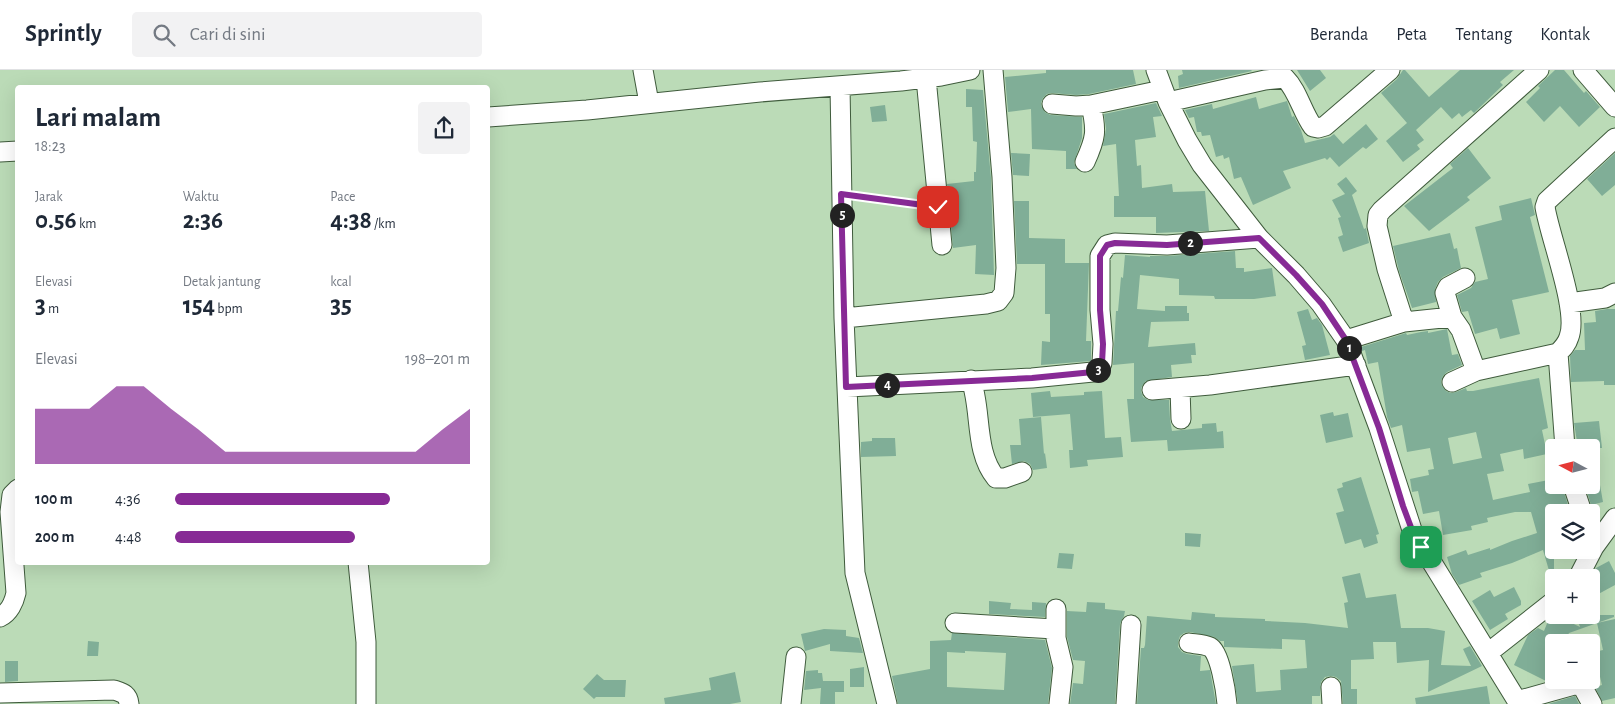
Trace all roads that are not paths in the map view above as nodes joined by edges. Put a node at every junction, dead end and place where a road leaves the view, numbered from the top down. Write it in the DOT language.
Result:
graph roads {
  1 [pos="643,70"];
  2 [pos="970,70"];
  3 [pos="993,70"];
  4 [pos="1156,70"];
  5 [pos="1390,70"];
  6 [pos="1539,70"];
  7 [pos="1582,70"];
  8 [pos="1264,75"];
  9 [pos="926,78"];
  10 [pos="840,86"];
  11 [pos="1165,96"];
  12 [pos="649,103"];
  13 [pos="1052,104"];
  14 [pos="1091,105"];
  15 [pos="1615,107"];
  16 [pos="490,118"];
  17 [pos="1615,138"];
  18 [pos="15,151"];
  19 [pos="0,152"];
  20 [pos="1085,162"];
  21 [pos="1259,238"];
  22 [pos="942,245"];
  23 [pos="1465,278"];
  24 [pos="1615,293"];
  25 [pos="1569,303"];
  26 [pos="1452,317"];
  27 [pos="844,318"];
  28 [pos="1404,322"];
  29 [pos="1346,340"];
  30 [pos="1558,353"];
  31 [pos="1356,365"];
  32 [pos="1476,370"];
  33 [pos="972,380"];
  34 [pos="1452,382"];
  35 [pos="846,387"];
  36 [pos="1180,388"];
  37 [pos="1152,390"];
  38 [pos="1181,419"];
  39 [pos="1564,439"];
  40 [pos="1022,472"];
  41 [pos="15,492"];
  42 [pos="1615,518"];
  43 [pos="1600,535"];
  44 [pos="358,565"];
  45 [pos="1545,608"];
  46 [pos="1056,609"];
  47 [pos="0,617"];
  48 [pos="955,622"];
  49 [pos="1131,625"];
  50 [pos="1055,629"];
  51 [pos="1189,643"];
  52 [pos="1488,653"];
  53 [pos="796,657"];
  54 [pos="0,693"];
  55 [pos="1518,702"];
  56 [pos="129,704"];
  57 [pos="366,704"];
  58 [pos="791,704"];
  59 [pos="887,704"];
  60 [pos="1059,704"];
  61 [pos="1126,704"];
  62 [pos="1227,704"];
  63 [pos="1592,704"];
  1 -- 12 [label="street"];
  2 -- 9 [label="street"];
  3 -- 27 [label="street"];
  4 -- 11 [label="street"];
  5 -- 8 [label="street"];
  6 -- 28 [label="street"];
  7 -- 15 [label="street"];
  8 -- 11 [label="street"];
  9 -- 10 [label="street"];
  9 -- 22 [label="street"];
  10 -- 12 [label="street"];
  10 -- 27 [label="street"];
  11 -- 14 [label="street"];
  11 -- 21 [label="street"];
  12 -- 16 [label="street"];
  13 -- 14 [label="street"];
  14 -- 20 [label="street"];
  17 -- 25 [label="street"];
  18 -- 19 [label="street"];
  21 -- 29 [label="street"];
  21 -- 33 [label="street"];
  23 -- 26 [label="street"];
  24 -- 25 [label="street"];
  25 -- 30 [label="street"];
  26 -- 28 [label="street"];
  26 -- 32 [label="street"];
  27 -- 35 [label="street"];
  28 -- 29 [label="street"];
  29 -- 31 [label="street"];
  30 -- 32 [label="street"];
  30 -- 39 [label="street"];
  31 -- 36 [label="street"];
  31 -- 52 [label="street"];
  32 -- 34 [label="street"];
  33 -- 35 [label="street"];
  33 -- 40 [label="street"];
  35 -- 59 [label="street"];
  36 -- 37 [label="street"];
  36 -- 38 [label="street"];
  41 -- 47 [label="street"];
  42 -- 43 [label="street"];
  44 -- 57 [label="street"];
  45 -- 52 [label="street"];
  46 -- 50 [label="street"];
  48 -- 50 [label="street"];
  49 -- 61 [label="street"];
  50 -- 60 [label="street"];
  51 -- 62 [label="street"];
  52 -- 55 [label="street"];
  53 -- 58 [label="street"];
  54 -- 56 [label="street"];
  55 -- 63 [label="street"];
}
